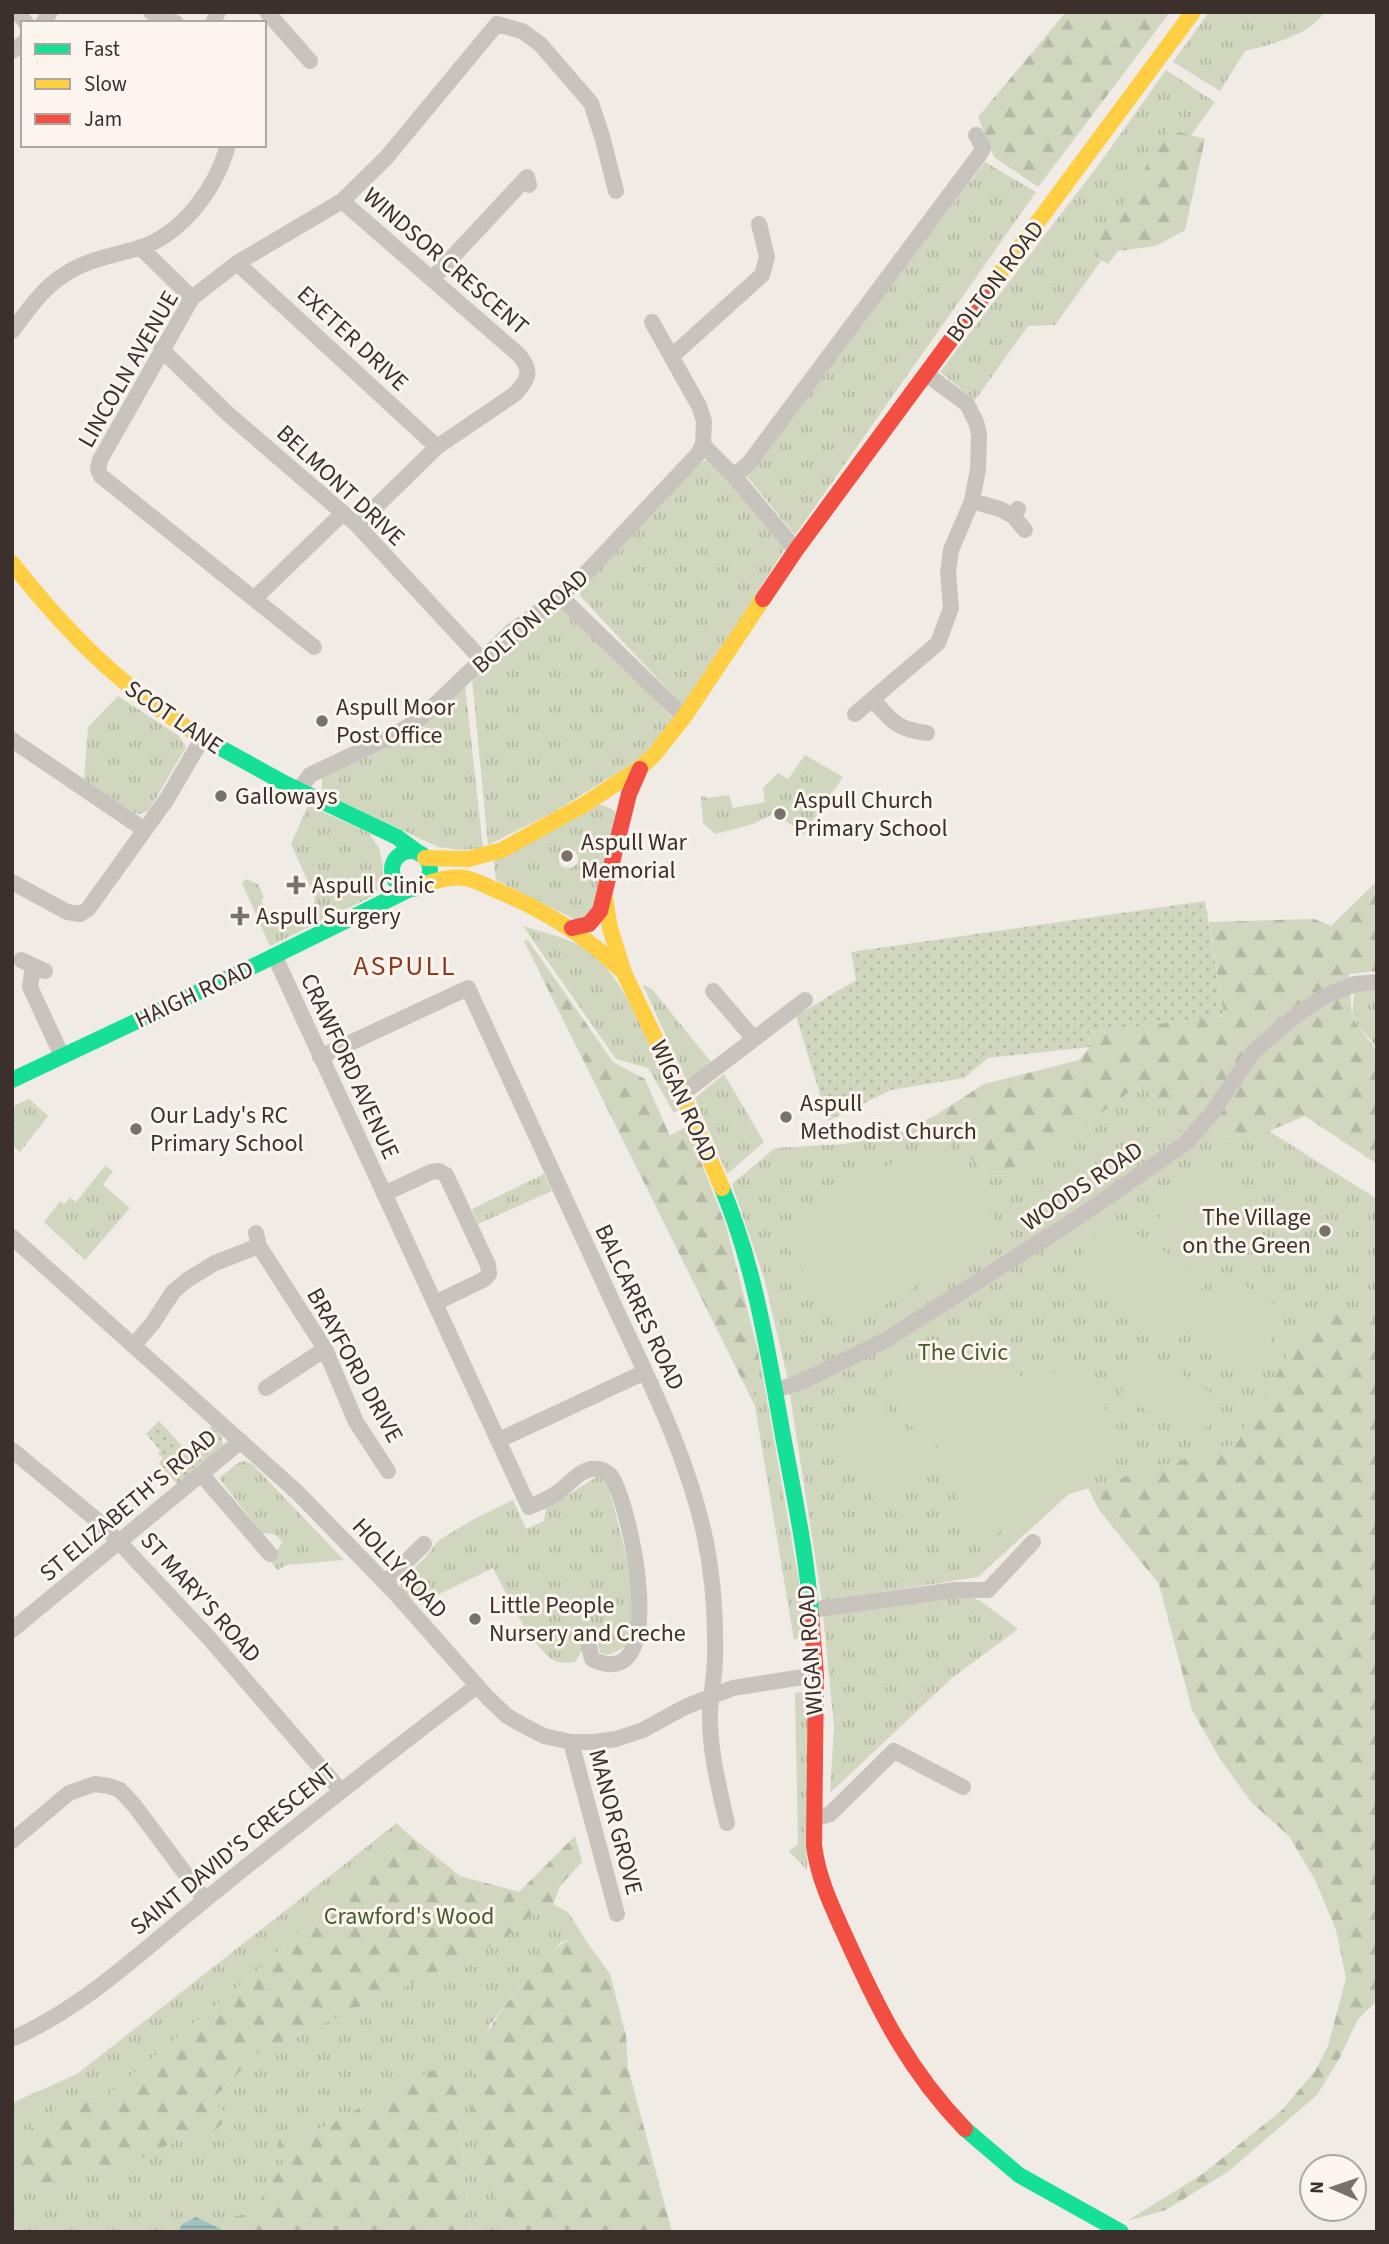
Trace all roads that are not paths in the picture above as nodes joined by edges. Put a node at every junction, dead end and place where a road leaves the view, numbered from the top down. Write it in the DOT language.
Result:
graph roads {
  1 [pos="150,12"];
  2 [pos="267,12"];
  3 [pos="1193,12"];
  4 [pos="498,18"];
  5 [pos="171,21"];
  6 [pos="310,61"];
  7 [pos="976,135"];
  8 [pos="228,147"];
  9 [pos="529,185"];
  10 [pos="616,191"];
  11 [pos="342,201"];
  12 [pos="758,224"];
  13 [pos="140,247"];
  14 [pos="237,263"];
  15 [pos="433,278"];
  16 [pos="192,298"];
  17 [pos="652,322"];
  18 [pos="12,331"];
  19 [pos="161,349"];
  20 [pos="673,356"];
  21 [pos="926,374"];
  22 [pos="703,445"];
  23 [pos="437,447"];
  24 [pos="734,476"];
  25 [pos="972,501"];
  26 [pos="343,513"];
  27 [pos="357,525"];
  28 [pos="1026,530"];
  29 [pos="796,550"];
  30 [pos="13,566"];
  31 [pos="559,596"];
  32 [pos="255,598"];
  33 [pos="314,646"];
  34 [pos="483,661"];
  35 [pos="873,699"];
  36 [pos="855,714"];
  37 [pos="684,717"];
  38 [pos="931,733"];
  39 [pos="202,739"];
  40 [pos="12,740"];
  41 [pos="640,768"];
  42 [pos="299,791"];
  43 [pos="585,804"];
  44 [pos="370,824"];
  45 [pos="621,824"];
  46 [pos="145,830"];
  47 [pos="502,850"];
  48 [pos="423,856"];
  49 [pos="393,870"];
  50 [pos="12,882"];
  51 [pos="416,887"];
  52 [pos="508,893"];
  53 [pos="605,898"];
  54 [pos="374,907"];
  55 [pos="572,928"];
  56 [pos="275,957"];
  57 [pos="33,966"];
  58 [pos="624,973"];
  59 [pos="1377,982"];
  60 [pos="713,991"];
  61 [pos="805,1000"];
  62 [pos="754,1040"];
  63 [pos="62,1056"];
  64 [pos="320,1057"];
  65 [pos="12,1080"];
  66 [pos="682,1094"];
  67 [pos="384,1194"];
  68 [pos="12,1237"];
  69 [pos="435,1303"];
  70 [pos="133,1346"];
  71 [pos="326,1349"];
  72 [pos="645,1372"];
  73 [pos="266,1388"];
  74 [pos="776,1390"];
  75 [pos="499,1440"];
  76 [pos="241,1441"];
  77 [pos="12,1450"];
  78 [pos="388,1471"];
  79 [pos="202,1475"];
  80 [pos="1033,1542"];
  81 [pos="120,1543"];
  82 [pos="424,1544"];
  83 [pos="270,1554"];
  84 [pos="386,1583"];
  85 [pos="811,1610"];
  86 [pos="12,1630"];
  87 [pos="588,1655"];
  88 [pos="816,1675"];
  89 [pos="477,1686"];
  90 [pos="710,1696"];
  91 [pos="571,1742"];
  92 [pos="963,1787"];
  93 [pos="341,1791"];
  94 [pos="813,1819"];
  95 [pos="727,1823"];
  96 [pos="12,1841"];
  97 [pos="205,1900"];
  98 [pos="617,1914"];
  99 [pos="12,2039"];
  100 [pos="1121,2232"];
  1 -- 5 [label="street"];
  2 -- 6 [label="street"];
  3 -- 21 [label="main road, BOLTON ROAD"];
  4 -- 10 [label="street"];
  4 -- 11 [label="street, LINCOLN AVENUE"];
  7 -- 24 [label="street"];
  8 -- 13 [label="street"];
  9 -- 15 [label="street"];
  11 -- 14 [label="street, LINCOLN AVENUE"];
  11 -- 15 [label="street, WINDSOR CRESCENT"];
  12 -- 20 [label="street"];
  13 -- 16 [label="street"];
  13 -- 18 [label="street"];
  14 -- 16 [label="street, LINCOLN AVENUE"];
  14 -- 23 [label="street, EXETER DRIVE"];
  15 -- 23 [label="street, WINDSOR CRESCENT"];
  16 -- 19 [label="street, LINCOLN AVENUE"];
  17 -- 20 [label="street"];
  19 -- 26 [label="street, BELMONT DRIVE"];
  19 -- 32 [label="street, LINCOLN AVENUE"];
  20 -- 22 [label="street"];
  21 -- 25 [label="street"];
  21 -- 29 [label="main road, BOLTON ROAD"];
  22 -- 24 [label="street"];
  22 -- 31 [label="street, BOLTON ROAD"];
  23 -- 27 [label="street, WINDSOR CRESCENT"];
  24 -- 29 [label="street"];
  25 -- 28 [label="street"];
  25 -- 35 [label="street"];
  26 -- 27 [label="street, BELMONT DRIVE"];
  26 -- 32 [label="street"];
  27 -- 34 [label="street, BELMONT DRIVE"];
  29 -- 37 [label="main road, BOLTON ROAD"];
  30 -- 39 [label="main road, SCOT LANE"];
  31 -- 34 [label="street, BOLTON ROAD"];
  31 -- 37 [label="street"];
  32 -- 33 [label="street, LINCOLN AVENUE"];
  34 -- 42 [label="street, BOLTON ROAD"];
  35 -- 36 [label="street"];
  35 -- 38 [label="street"];
  37 -- 41 [label="main road, BOLTON ROAD"];
  39 -- 42 [label="main road, SCOT LANE"];
  39 -- 46 [label="street"];
  40 -- 46 [label="street"];
  41 -- 43 [label="main road, BOLTON ROAD"];
  41 -- 45 [label="main road, BOLTON ROAD"];
  42 -- 44 [label="main road, SCOT LANE"];
  43 -- 45 [label="main road"];
  43 -- 47 [label="main road, BOLTON ROAD"];
  44 -- 48 [label="main road, SCOT LANE"];
  44 -- 49 [label="main road"];
  45 -- 53 [label="main road, BOLTON ROAD"];
  46 -- 50 [label="street"];
  47 -- 48 [label="main road, BOLTON ROAD"];
  47 -- 52 [label="main road"];
  48 -- 49 [label="main road"];
  48 -- 51 [label="main road"];
  49 -- 51 [label="main road"];
  49 -- 54 [label="main road"];
  51 -- 52 [label="main road, WIGAN ROAD"];
  51 -- 54 [label="main road, HAIGH ROAD"];
  52 -- 55 [label="main road, WIGAN ROAD"];
  53 -- 55 [label="main road"];
  53 -- 58 [label="main road, WIGAN ROAD"];
  54 -- 56 [label="main road, HAIGH ROAD"];
  55 -- 58 [label="main road, WIGAN ROAD"];
  56 -- 63 [label="main road, HAIGH ROAD"];
  56 -- 64 [label="street, CRAWFORD AVENUE"];
  57 -- 63 [label="street"];
  58 -- 66 [label="main road, WIGAN ROAD"];
  59 -- 74 [label="street, WOODS ROAD"];
  60 -- 62 [label="street"];
  61 -- 62 [label="street"];
  62 -- 66 [label="street"];
  63 -- 65 [label="main road, HAIGH ROAD"];
  64 -- 67 [label="street, CRAWFORD AVENUE"];
  64 -- 72 [label="street, BALCARRES ROAD"];
  66 -- 74 [label="main road, WIGAN ROAD"];
  67 -- 69 [label="street, CRAWFORD AVENUE"];
  67 -- 69 [label="street, CRAWFORD AVENUE"];
  68 -- 70 [label="street, HOLLY ROAD"];
  69 -- 75 [label="street, CRAWFORD AVENUE"];
  70 -- 71 [label="street, BRAYFORD DRIVE"];
  70 -- 76 [label="street, HOLLY ROAD"];
  71 -- 73 [label="street"];
  71 -- 78 [label="street, BRAYFORD DRIVE"];
  72 -- 75 [label="street"];
  72 -- 90 [label="street, BALCARRES ROAD"];
  74 -- 85 [label="main road, WIGAN ROAD"];
  75 -- 87 [label="street, CRAWFORD AVENUE"];
  76 -- 79 [label="street, ST ELIZABETH'S ROAD"];
  76 -- 84 [label="street, HOLLY ROAD"];
  77 -- 81 [label="street, ST MARY'S ROAD"];
  79 -- 81 [label="street, ST ELIZABETH'S ROAD"];
  79 -- 83 [label="street"];
  80 -- 85 [label="street"];
  81 -- 86 [label="street, ST ELIZABETH'S ROAD"];
  81 -- 93 [label="street, ST MARY'S ROAD"];
  82 -- 84 [label="street"];
  84 -- 89 [label="street, HOLLY ROAD"];
  85 -- 88 [label="main road, WIGAN ROAD"];
  88 -- 90 [label="street, HOLLY ROAD"];
  88 -- 94 [label="main road, WIGAN ROAD"];
  89 -- 91 [label="street, HOLLY ROAD"];
  89 -- 93 [label="street, SAINT DAVID'S CRESCENT"];
  90 -- 91 [label="street, HOLLY ROAD"];
  90 -- 95 [label="street, BALCARRES ROAD"];
  91 -- 98 [label="street, MANOR GROVE"];
  92 -- 94 [label="street"];
  93 -- 97 [label="street, SAINT DAVID'S CRESCENT"];
  94 -- 100 [label="main road, WIGAN ROAD"];
  96 -- 97 [label="street"];
  97 -- 99 [label="street, SAINT DAVID'S CRESCENT"];
}
